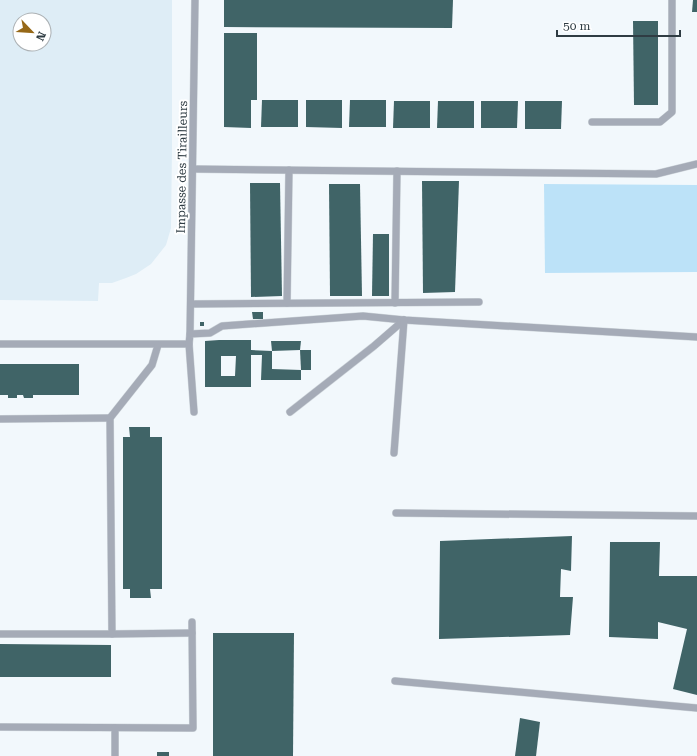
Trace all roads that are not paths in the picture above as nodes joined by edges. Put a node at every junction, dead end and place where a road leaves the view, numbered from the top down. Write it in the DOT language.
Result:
graph roads {
  1 [pos="195,0"];
  2 [pos="672,0"];
  3 [pos="592,122"];
  4 [pos="697,164"];
  5 [pos="193,169"];
  6 [pos="289,170"];
  7 [pos="396,171"];
  8 [pos="479,302"];
  9 [pos="287,303"];
  10 [pos="394,303"];
  11 [pos="191,304"];
  12 [pos="404,320"];
  13 [pos="190,334"];
  14 [pos="697,337"];
  15 [pos="0,344"];
  16 [pos="189,344"];
  17 [pos="158,345"];
  18 [pos="194,412"];
  19 [pos="290,412"];
  20 [pos="110,418"];
  21 [pos="0,419"];
  22 [pos="394,453"];
  23 [pos="396,514"];
  24 [pos="697,516"];
  25 [pos="192,622"];
  26 [pos="192,633"];
  27 [pos="0,634"];
  28 [pos="112,634"];
  29 [pos="395,681"];
  30 [pos="697,708"];
  31 [pos="0,727"];
  32 [pos="115,728"];
  33 [pos="115,756"];
  1 -- 5 [label="lane, Impasse des Tirailleurs"];
  2 -- 3 [label="lane"];
  4 -- 7 [label="lane"];
  5 -- 6 [label="lane"];
  5 -- 11 [label="lane, Impasse des Tirailleurs"];
  6 -- 7 [label="lane"];
  6 -- 9 [label="lane"];
  7 -- 10 [label="lane"];
  8 -- 10 [label="lane"];
  9 -- 10 [label="lane"];
  9 -- 11 [label="lane"];
  11 -- 13 [label="lane, Impasse des Tirailleurs"];
  12 -- 13 [label="lane"];
  12 -- 14 [label="lane"];
  12 -- 19 [label="lane"];
  12 -- 22 [label="lane"];
  13 -- 16 [label="lane, Impasse des Tirailleurs"];
  15 -- 17 [label="lane"];
  16 -- 17 [label="lane"];
  16 -- 18 [label="lane, Impasse des Tirailleurs"];
  17 -- 20 [label="lane"];
  20 -- 21 [label="lane"];
  20 -- 28 [label="lane"];
  23 -- 24 [label="lane"];
  25 -- 26 [label="lane"];
  26 -- 28 [label="lane"];
  26 -- 32 [label="lane"];
  27 -- 28 [label="lane"];
  29 -- 30 [label="lane"];
  31 -- 32 [label="lane"];
  32 -- 33 [label="lane"];
}
